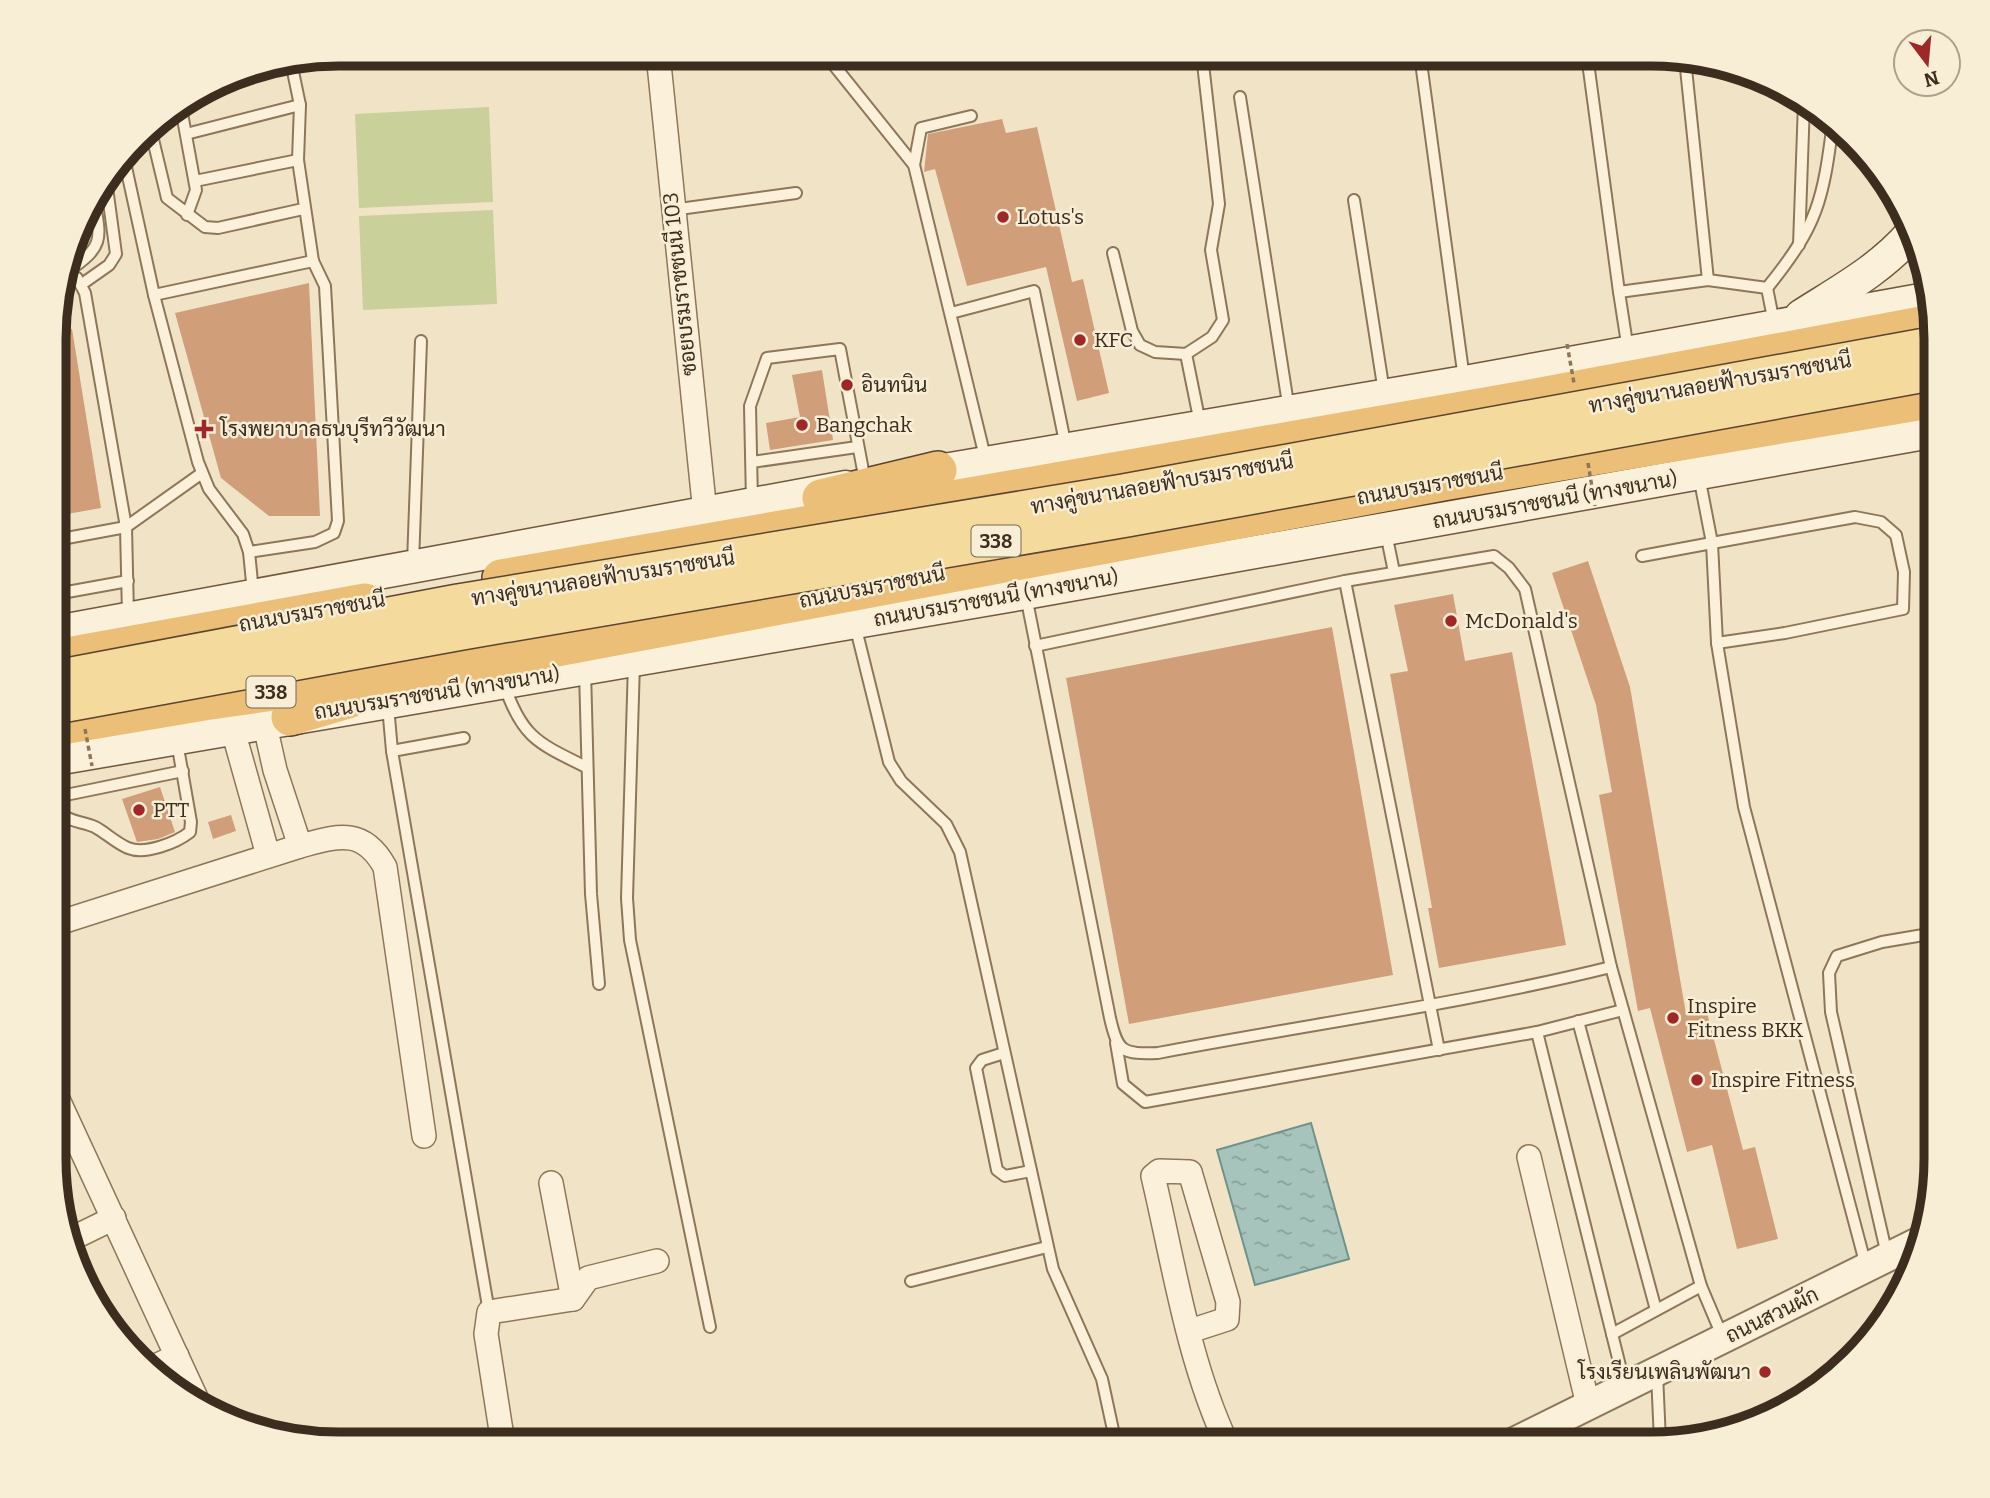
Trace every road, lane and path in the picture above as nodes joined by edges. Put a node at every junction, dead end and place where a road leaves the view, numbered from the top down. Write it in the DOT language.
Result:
graph roads {
  1 [pos="659,66"];
  2 [pos="835,66"];
  3 [pos="1203,66"];
  4 [pos="1422,66"];
  5 [pos="1588,66"];
  6 [pos="1686,69"];
  7 [pos="294,71"];
  8 [pos="1240,97"];
  9 [pos="300,105"];
  10 [pos="1804,114"];
  11 [pos="971,116"];
  12 [pos="183,117"];
  13 [pos="186,134"];
  14 [pos="1831,134"];
  15 [pos="153,140"];
  16 [pos="298,160"];
  17 [pos="914,165"];
  18 [pos="126,169"];
  19 [pos="195,181"];
  20 [pos="796,193"];
  21 [pos="108,195"];
  22 [pos="1354,200"];
  23 [pos="303,209"];
  24 [pos="672,210"];
  25 [pos="187,215"];
  26 [pos="96,218"];
  27 [pos="1905,241"];
  28 [pos="1799,248"];
  29 [pos="1113,253"];
  30 [pos="313,261"];
  31 [pos="77,266"];
  32 [pos="74,278"];
  33 [pos="1708,280"];
  34 [pos="82,284"];
  35 [pos="1767,288"];
  36 [pos="1619,292"];
  37 [pos="154,295"];
  38 [pos="1920,300"];
  39 [pos="951,313"];
  40 [pos="1781,325"];
  41 [pos="1923,325"];
  42 [pos="421,341"];
  43 [pos="1924,346"];
  44 [pos="1628,353"];
  45 [pos="1186,354"];
  46 [pos="1924,374"];
  47 [pos="1465,382"];
  48 [pos="1384,394"];
  49 [pos="1924,401"];
  50 [pos="1289,410"];
  51 [pos="1201,424"];
  52 [pos="1924,433"];
  53 [pos="1870,443"];
  54 [pos="857,447"];
  55 [pos="1066,447"];
  56 [pos="1924,449"];
  57 [pos="986,461"];
  58 [pos="752,462"];
  59 [pos="938,470"];
  60 [pos="202,473"];
  61 [pos="1698,474"];
  62 [pos="865,484"];
  63 [pos="752,504"];
  64 [pos="705,513"];
  65 [pos="126,527"];
  66 [pos="1385,530"];
  67 [pos="66,538"];
  68 [pos="1712,543"];
  69 [pos="249,552"];
  70 [pos="1642,556"];
  71 [pos="412,569"];
  72 [pos="1394,572"];
  73 [pos="128,581"];
  74 [pos="1345,581"];
  75 [pos="456,586"];
  76 [pos="66,592"];
  77 [pos="1025,593"];
  78 [pos="253,598"];
  79 [pos="128,621"];
  80 [pos="855,622"];
  81 [pos="66,630"];
  82 [pos="1717,643"];
  83 [pos="1035,646"];
  84 [pos="66,656"];
  85 [pos="634,660"];
  86 [pos="585,668"];
  87 [pos="495,671"];
  88 [pos="66,676"];
  89 [pos="387,703"];
  90 [pos="66,704"];
  91 [pos="277,719"];
  92 [pos="66,725"];
  93 [pos="232,727"];
  94 [pos="176,736"];
  95 [pos="464,738"];
  96 [pos="392,751"];
  97 [pos="66,757"];
  98 [pos="586,768"];
  99 [pos="183,771"];
  100 [pos="66,795"];
  101 [pos="66,818"];
  102 [pos="300,846"];
  103 [pos="268,855"];
  104 [pos="66,920"];
  105 [pos="1924,935"];
  106 [pos="1611,967"];
  107 [pos="599,984"];
  108 [pos="1431,1006"];
  109 [pos="1623,1010"];
  110 [pos="1578,1021"];
  111 [pos="1537,1032"];
  112 [pos="1116,1043"];
  113 [pos="1439,1050"];
  114 [pos="1004,1052"];
  115 [pos="66,1116"];
  116 [pos="424,1136"];
  117 [pos="1530,1157"];
  118 [pos="1031,1171"];
  119 [pos="551,1183"];
  120 [pos="114,1218"];
  121 [pos="78,1236"];
  122 [pos="1048,1247"];
  123 [pos="1909,1247"];
  124 [pos="657,1261"];
  125 [pos="1877,1263"];
  126 [pos="911,1281"];
  127 [pos="1702,1286"];
  128 [pos="573,1299"];
  129 [pos="1656,1310"];
  130 [pos="489,1312"];
  131 [pos="710,1327"];
  132 [pos="1190,1331"];
  133 [pos="1612,1334"];
  134 [pos="1723,1339"];
  135 [pos="177,1356"];
  136 [pos="159,1364"];
  137 [pos="1657,1371"];
  138 [pos="191,1387"];
  139 [pos="1625,1387"];
  140 [pos="1588,1405"];
  141 [pos="1660,1431"];
  142 [pos="495,1432"];
  143 [pos="1113,1432"];
  144 [pos="1222,1432"];
  145 [pos="1534,1432"];
  1 -- 24 [label="street, ซอยบรมราชชนนี 103"];
  2 -- 17 [label="lane"];
  3 -- 45 [label="lane"];
  4 -- 47 [label="lane"];
  5 -- 36 [label="lane"];
  6 -- 33 [label="lane"];
  7 -- 9 [label="lane"];
  8 -- 50 [label="lane"];
  9 -- 13 [label="lane"];
  9 -- 16 [label="lane"];
  10 -- 28 [label="lane"];
  11 -- 17 [label="lane"];
  12 -- 13 [label="lane"];
  13 -- 19 [label="lane"];
  14 -- 28 [label="lane"];
  15 -- 25 [label="lane"];
  16 -- 19 [label="lane"];
  16 -- 23 [label="lane"];
  17 -- 39 [label="lane"];
  18 -- 37 [label="lane"];
  19 -- 25 [label="lane"];
  20 -- 24 [label="lane"];
  21 -- 34 [label="lane"];
  22 -- 48 [label="lane"];
  23 -- 25 [label="lane"];
  23 -- 30 [label="lane"];
  24 -- 64 [label="street, ซอยบรมราชชนนี 103"];
  26 -- 31 [label="lane"];
  27 -- 40 [label="main road"];
  28 -- 35 [label="lane"];
  29 -- 45 [label="lane"];
  30 -- 37 [label="lane"];
  30 -- 69 [label="lane"];
  32 -- 34 [label="lane"];
  33 -- 35 [label="lane"];
  33 -- 36 [label="lane"];
  34 -- 65 [label="lane"];
  35 -- 40 [label="lane"];
  36 -- 44 [label="lane"];
  37 -- 60 [label="lane"];
  38 -- 40 [label="main road"];
  39 -- 55 [label="lane"];
  39 -- 57 [label="lane"];
  40 -- 44 [label="main road"];
  41 -- 75 [label="highway, ถนนบรมราชชนนี / 338"];
  42 -- 71 [label="lane"];
  43 -- 88 [label="main road, ทางคู่ขนานลอยฟ้าบรมราชชนนี / 338, bridge"];
  44 -- 47 [label="main road"];
  45 -- 51 [label="lane"];
  46 -- 90 [label="main road, ทางคู่ขนานลอยฟ้าบรมราชชนนี / 338, bridge"];
  47 -- 48 [label="main road"];
  48 -- 50 [label="main road"];
  49 -- 87 [label="highway, ถนนบรมราชชนนี / 338"];
  50 -- 51 [label="main road"];
  51 -- 55 [label="main road"];
  52 -- 53 [label="main road, ถนนบรมราชชนนี (ทางขนาน) / 338"];
  53 -- 56 [label="main road"];
  53 -- 61 [label="main road, ถนนบรมราชชนนี (ทางขนาน) / 338"];
  54 -- 58 [label="lane"];
  54 -- 58 [label="lane"];
  54 -- 62 [label="lane"];
  55 -- 57 [label="main road"];
  57 -- 59 [label="main road"];
  58 -- 63 [label="lane"];
  59 -- 62 [label="main road"];
  59 -- 75 [label="highway"];
  60 -- 65 [label="lane"];
  60 -- 69 [label="lane"];
  61 -- 66 [label="main road, ถนนบรมราชชนนี (ทางขนาน) / 338"];
  61 -- 68 [label="lane"];
  62 -- 63 [label="main road"];
  63 -- 64 [label="main road"];
  64 -- 71 [label="main road"];
  65 -- 67 [label="lane"];
  65 -- 73 [label="lane"];
  66 -- 72 [label="lane"];
  66 -- 77 [label="main road, ถนนบรมราชชนนี (ทางขนาน) / 338"];
  68 -- 70 [label="lane"];
  68 -- 82 [label="lane"];
  68 -- 82 [label="lane"];
  69 -- 78 [label="lane"];
  71 -- 78 [label="main road"];
  72 -- 74 [label="lane"];
  72 -- 106 [label="lane"];
  73 -- 76 [label="lane"];
  73 -- 79 [label="lane"];
  74 -- 83 [label="lane"];
  74 -- 108 [label="lane"];
  75 -- 84 [label="highway, ถนนบรมราชชนนี / 338"];
  77 -- 80 [label="main road, ถนนบรมราชชนนี (ทางขนาน) / 338"];
  77 -- 83 [label="lane"];
  78 -- 79 [label="main road"];
  79 -- 81 [label="main road"];
  80 -- 85 [label="main road, ถนนบรมราชชนนี (ทางขนาน) / 338"];
  80 -- 114 [label="lane"];
  82 -- 125 [label="lane"];
  83 -- 112 [label="lane"];
  85 -- 86 [label="main road, ถนนบรมราชชนนี (ทางขนาน) / 338"];
  85 -- 131 [label="lane"];
  86 -- 87 [label="main road, ถนนบรมราชชนนี (ทางขนาน) / 338"];
  86 -- 98 [label="lane"];
  87 -- 89 [label="main road, ถนนบรมราชชนนี (ทางขนาน) / 338"];
  87 -- 91 [label="highway"];
  87 -- 92 [label="highway, ถนนบรมราชชนนี / 338"];
  87 -- 98 [label="lane"];
  89 -- 91 [label="main road, ถนนบรมราชชนนี (ทางขนาน) / 338"];
  89 -- 96 [label="lane"];
  91 -- 93 [label="main road, ถนนบรมราชชนนี (ทางขนาน) / 338"];
  91 -- 102 [label="street"];
  93 -- 94 [label="main road, ถนนบรมราชชนนี (ทางขนาน) / 338"];
  93 -- 103 [label="street"];
  94 -- 97 [label="main road, ถนนบรมราชชนนี (ทางขนาน) / 338"];
  94 -- 99 [label="lane"];
  95 -- 96 [label="lane"];
  96 -- 130 [label="lane"];
  98 -- 107 [label="lane"];
  99 -- 100 [label="lane"];
  99 -- 101 [label="lane"];
  102 -- 103 [label="street"];
  102 -- 116 [label="street"];
  103 -- 104 [label="street"];
  105 -- 125 [label="lane"];
  106 -- 108 [label="lane"];
  106 -- 109 [label="lane"];
  108 -- 112 [label="lane"];
  108 -- 113 [label="lane"];
  109 -- 110 [label="lane"];
  109 -- 127 [label="lane"];
  110 -- 111 [label="lane"];
  110 -- 129 [label="lane"];
  111 -- 113 [label="lane"];
  111 -- 133 [label="lane"];
  112 -- 113 [label="lane"];
  114 -- 118 [label="lane"];
  114 -- 118 [label="lane"];
  115 -- 120 [label="street"];
  117 -- 140 [label="street"];
  118 -- 122 [label="lane"];
  119 -- 128 [label="street"];
  120 -- 121 [label="street"];
  120 -- 135 [label="street"];
  122 -- 126 [label="lane"];
  122 -- 143 [label="lane"];
  123 -- 125 [label="street, ถนนสวนผัก"];
  124 -- 128 [label="street"];
  125 -- 134 [label="street, ถนนสวนผัก"];
  127 -- 129 [label="lane"];
  127 -- 134 [label="lane"];
  128 -- 130 [label="street"];
  129 -- 133 [label="lane"];
  130 -- 142 [label="street"];
  132 -- 132 [label="street"];
  132 -- 144 [label="street"];
  133 -- 139 [label="lane"];
  134 -- 137 [label="street, ถนนสวนผัก"];
  135 -- 136 [label="street"];
  135 -- 138 [label="street"];
  137 -- 139 [label="street, ถนนสวนผัก"];
  137 -- 141 [label="lane"];
  139 -- 140 [label="street, ถนนสวนผัก"];
  140 -- 145 [label="street, ถนนสวนผัก"];
}
